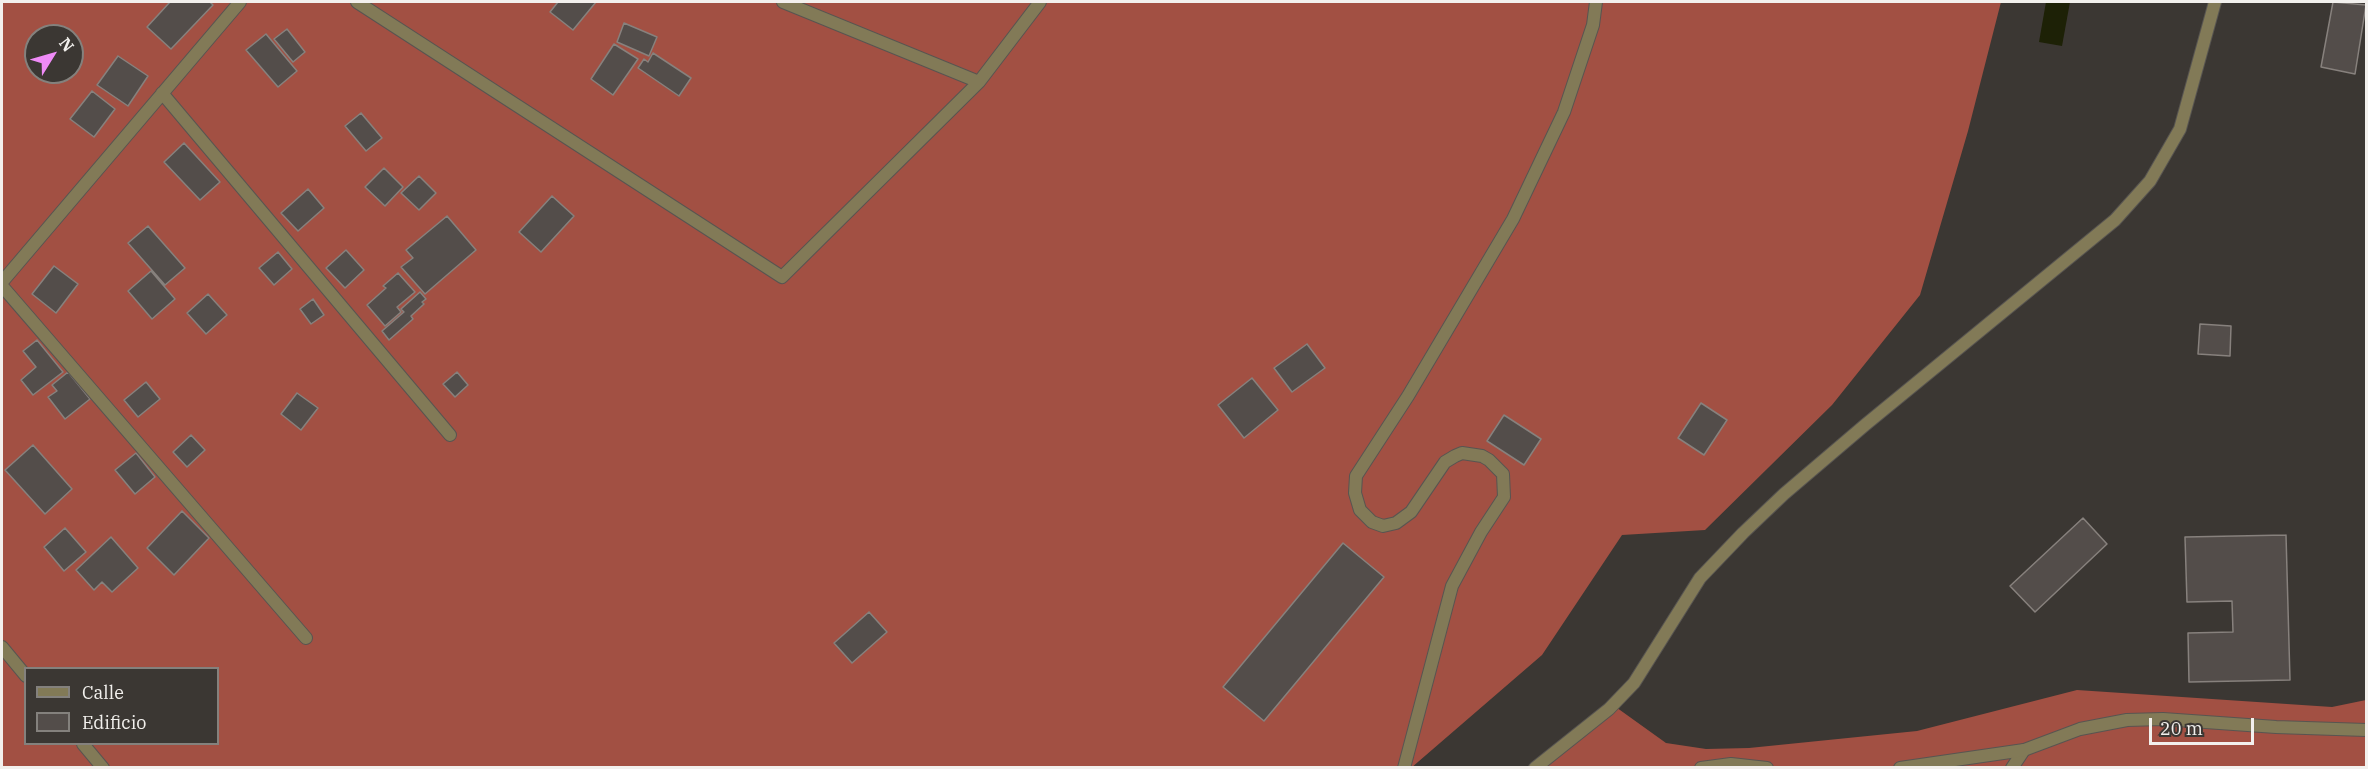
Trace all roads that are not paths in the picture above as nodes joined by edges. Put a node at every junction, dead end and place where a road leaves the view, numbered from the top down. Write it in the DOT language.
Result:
graph roads {
  1 [pos="240,2"];
  2 [pos="357,2"];
  3 [pos="783,2"];
  4 [pos="1040,2"];
  5 [pos="1596,2"];
  6 [pos="2215,2"];
  7 [pos="979,82"];
  8 [pos="162,93"];
  9 [pos="2,284"];
  10 [pos="450,435"];
  11 [pos="306,638"];
  12 [pos="2,647"];
  13 [pos="24,673"];
  14 [pos="2367,730"];
  15 [pos="84,745"];
  16 [pos="2024,750"];
  17 [pos="103,768"];
  18 [pos="1404,768"];
  19 [pos="1534,768"];
  20 [pos="1701,768"];
  21 [pos="1767,768"];
  22 [pos="1900,768"];
  23 [pos="2012,768"];
  1 -- 8 [label="street"];
  2 -- 7 [label="street"];
  3 -- 7 [label="street"];
  4 -- 7 [label="street"];
  5 -- 18 [label="street"];
  6 -- 19 [label="street"];
  8 -- 9 [label="street"];
  8 -- 10 [label="street"];
  9 -- 11 [label="street"];
  12 -- 13 [label="street"];
  14 -- 16 [label="street"];
  15 -- 17 [label="street"];
  16 -- 22 [label="street"];
  16 -- 23 [label="street"];
  20 -- 21 [label="street"];
}
